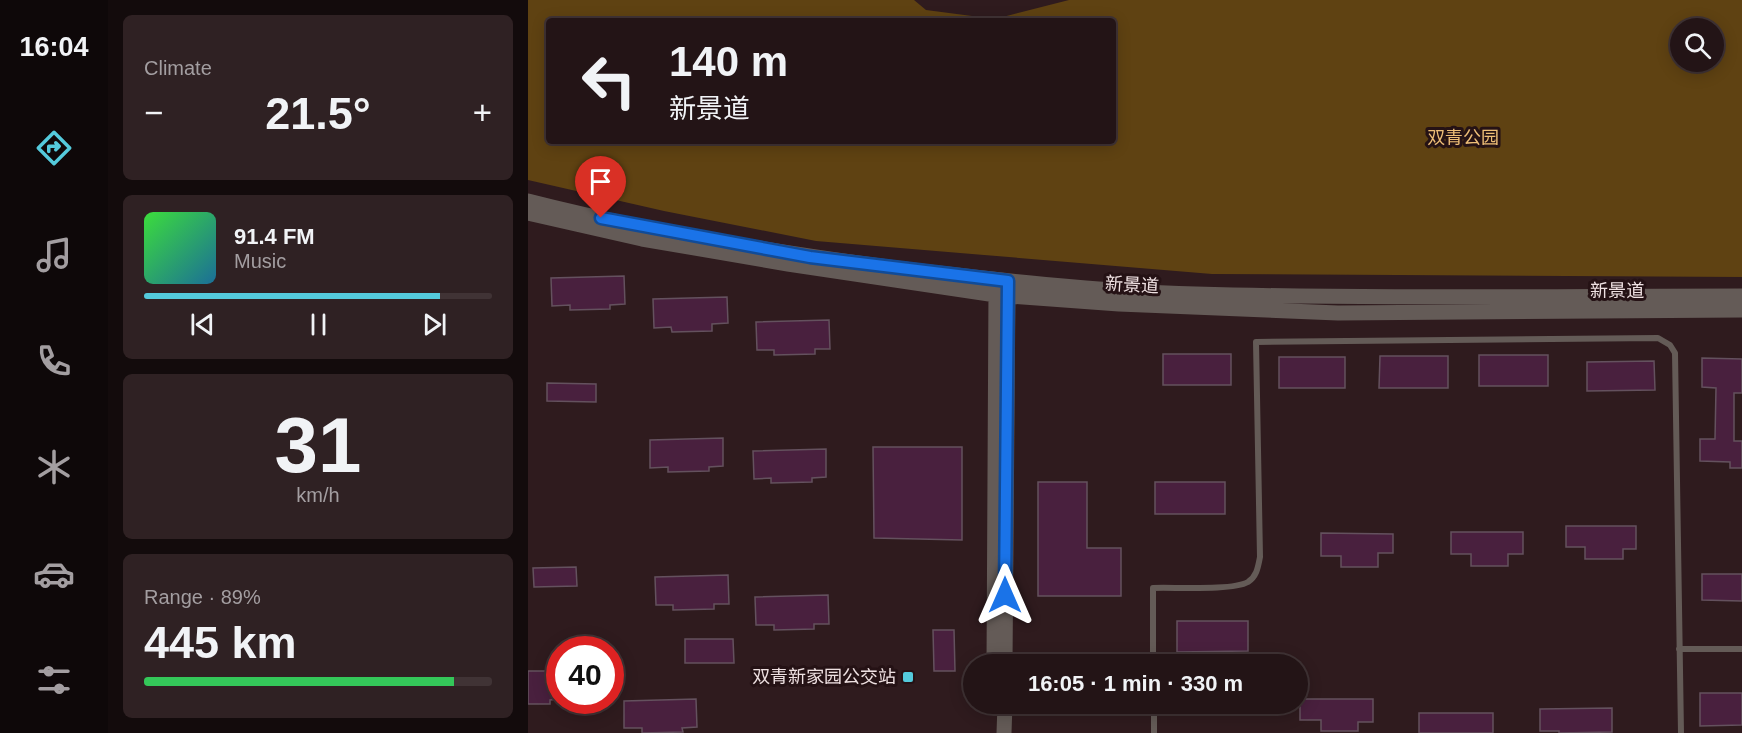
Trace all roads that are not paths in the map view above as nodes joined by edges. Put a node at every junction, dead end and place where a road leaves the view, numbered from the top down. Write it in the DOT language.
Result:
graph roads {
  1 [pos="528,201"];
  2 [pos="528,213"];
  3 [pos="1002,288"];
  4 [pos="1742,296"];
  5 [pos="1742,310"];
  6 [pos="1679,648"];
  7 [pos="1742,650"];
  8 [pos="994,654"];
  9 [pos="1005,654"];
  10 [pos="1154,654"];
  11 [pos="994,714"];
  12 [pos="1005,714"];
  13 [pos="1154,714"];
  14 [pos="994,733"];
  15 [pos="1004,733"];
  16 [pos="1154,733"];
  17 [pos="1680,733"];
  1 -- 3 [label="street, 新景道"];
  2 -- 3 [label="street, 新景道"];
  3 -- 4 [label="street, 新景道"];
  3 -- 5 [label="street, 新景道"];
  3 -- 8 [label="street"];
  3 -- 9 [label="street"];
  6 -- 7 [label="lane"];
  6 -- 10 [label="lane"];
  6 -- 17 [label="lane"];
  11 -- 14 [label="street"];
  12 -- 15 [label="street"];
  13 -- 16 [label="lane"];
}
